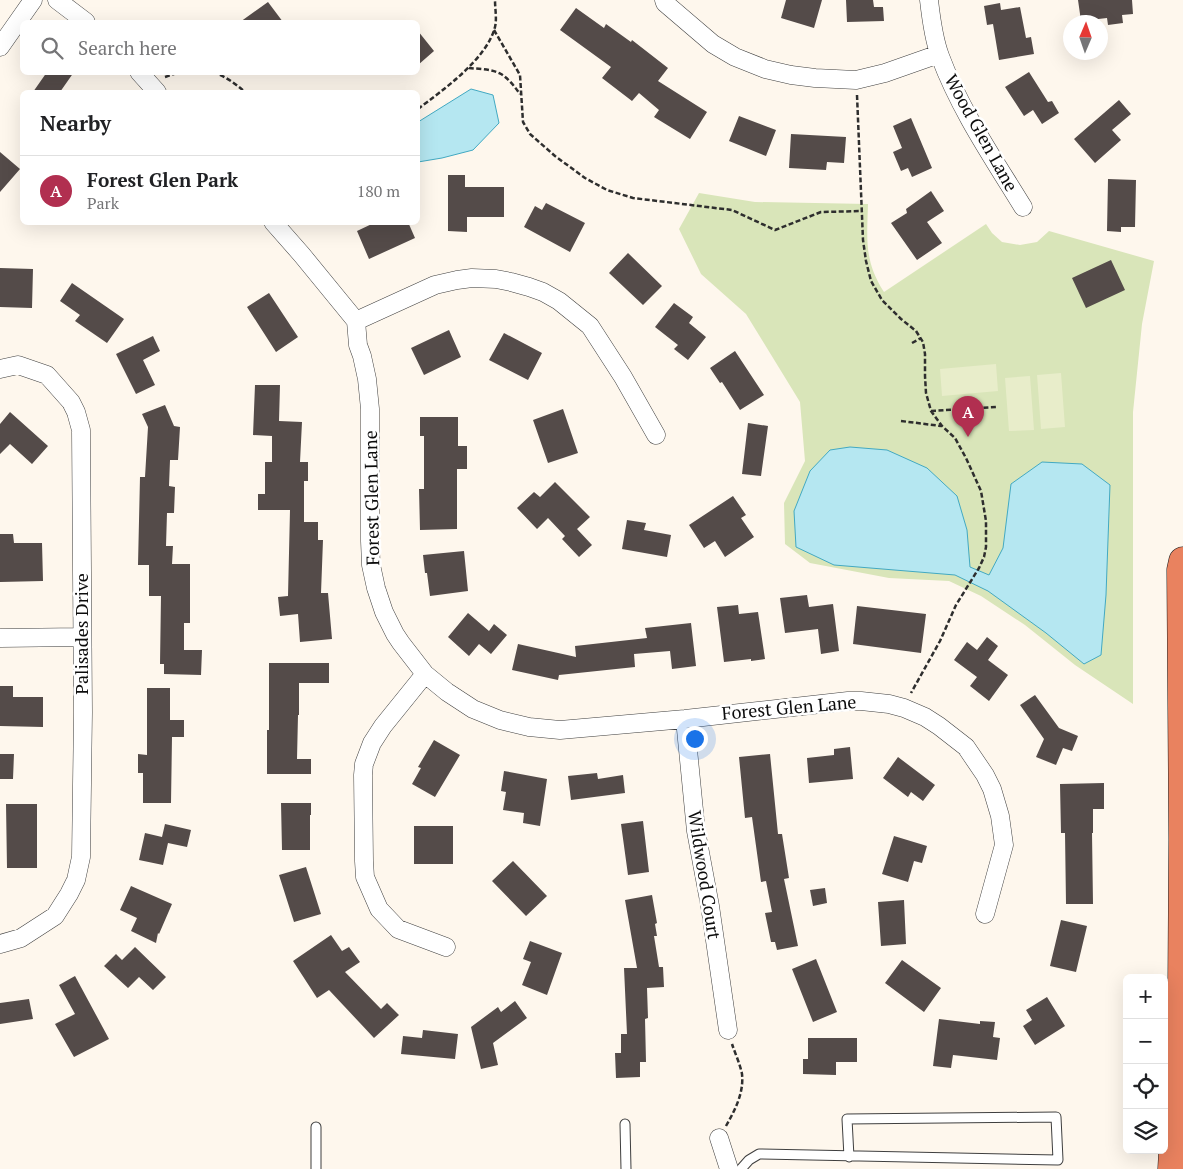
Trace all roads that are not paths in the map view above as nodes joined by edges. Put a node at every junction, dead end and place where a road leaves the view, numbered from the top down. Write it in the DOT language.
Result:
graph roads {
  1 [pos="33,0"];
  2 [pos="57,0"];
  3 [pos="664,0"];
  4 [pos="929,0"];
  5 [pos="83,20"];
  6 [pos="0,47"];
  7 [pos="939,54"];
  8 [pos="142,75"];
  9 [pos="155,90"];
  10 [pos="1023,208"];
  11 [pos="276,225"];
  12 [pos="356,320"];
  13 [pos="0,369"];
  14 [pos="656,435"];
  15 [pos="1182,559"];
  16 [pos="81,637"];
  17 [pos="0,638"];
  18 [pos="425,674"];
  19 [pos="685,719"];
  20 [pos="985,914"];
  21 [pos="0,944"];
  22 [pos="446,947"];
  23 [pos="728,1030"];
  24 [pos="624,1124"];
  25 [pos="316,1127"];
  26 [pos="719,1138"];
  27 [pos="849,1157"];
  28 [pos="1043,1165"];
  29 [pos="316,1169"];
  30 [pos="626,1169"];
  31 [pos="729,1169"];
  32 [pos="741,1169"];
  33 [pos="1172,1169"];
  1 -- 6 [label="street"];
  2 -- 5 [label="street"];
  3 -- 7 [label="street"];
  4 -- 7 [label="street, Wood Glen Lane"];
  7 -- 10 [label="street, Wood Glen Lane"];
  8 -- 9 [label="street"];
  11 -- 12 [label="street"];
  12 -- 14 [label="street"];
  12 -- 18 [label="street, Forest Glen Lane"];
  13 -- 16 [label="street, Palisades Drive"];
  15 -- 33 [label="highway"];
  16 -- 17 [label="street"];
  16 -- 21 [label="street, Palisades Drive"];
  18 -- 19 [label="street, Forest Glen Lane"];
  18 -- 22 [label="street"];
  19 -- 20 [label="street, Forest Glen Lane"];
  19 -- 23 [label="street, Wildwood Court"];
  24 -- 30 [label="lane"];
  25 -- 29 [label="lane"];
  26 -- 31 [label="street"];
  27 -- 28 [label="lane"];
  27 -- 28 [label="lane"];
  27 -- 32 [label="lane"];
}
